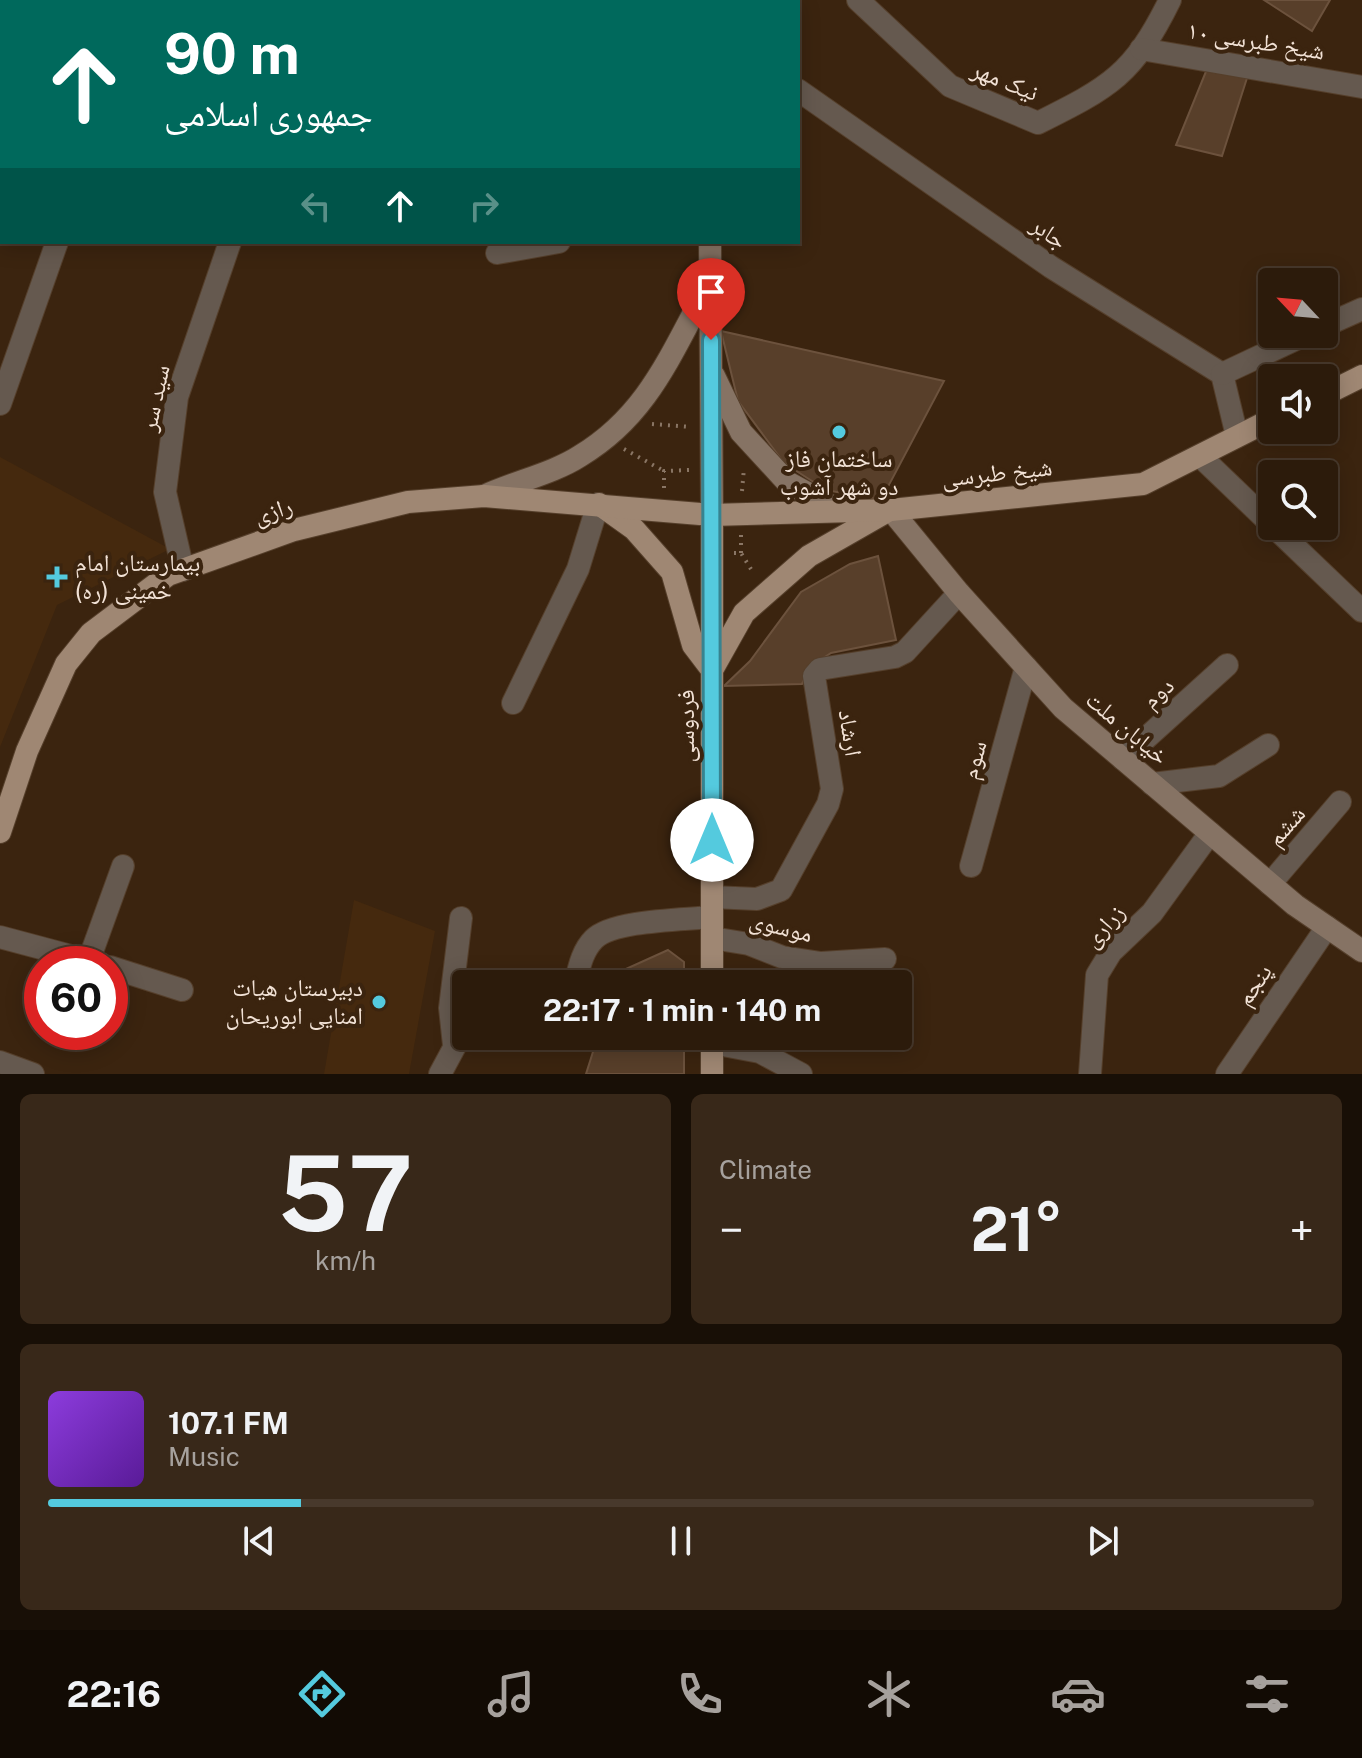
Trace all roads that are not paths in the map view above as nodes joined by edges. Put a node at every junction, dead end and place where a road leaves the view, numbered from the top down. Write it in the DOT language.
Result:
graph roads {
  1 [pos="858,0"];
  2 [pos="1170,0"];
  3 [pos="1141,49"];
  4 [pos="1362,87"];
  5 [pos="800,91"];
  6 [pos="56,244"];
  7 [pos="229,244"];
  8 [pos="548,244"];
  9 [pos="710,244"];
  10 [pos="497,253"];
  11 [pos="710,283"];
  12 [pos="1362,309"];
  13 [pos="1338,320"];
  14 [pos="1277,348"];
  15 [pos="711,369"];
  16 [pos="1222,374"];
  17 [pos="1362,376"];
  18 [pos="1338,388"];
  19 [pos="0,404"];
  20 [pos="1258,426"];
  21 [pos="1237,436"];
  22 [pos="1200,456"];
  23 [pos="484,496"];
  24 [pos="598,504"];
  25 [pos="891,510"];
  26 [pos="840,511"];
  27 [pos="1258,512"];
  28 [pos="712,515"];
  29 [pos="1287,540"];
  30 [pos="183,570"];
  31 [pos="959,593"];
  32 [pos="1362,611"];
  33 [pos="1227,665"];
  34 [pos="1026,667"];
  35 [pos="712,670"];
  36 [pos="513,703"];
  37 [pos="1268,745"];
  38 [pos="1123,759"];
  39 [pos="1152,784"];
  40 [pos="1340,802"];
  41 [pos="0,832"];
  42 [pos="1210,833"];
  43 [pos="123,866"];
  44 [pos="971,866"];
  45 [pos="1270,884"];
  46 [pos="711,917"];
  47 [pos="461,918"];
  48 [pos="1327,927"];
  49 [pos="0,937"];
  50 [pos="33,946"];
  51 [pos="104,946"];
  52 [pos="1362,951"];
  53 [pos="885,959"];
  54 [pos="455,970"];
  55 [pos="578,970"];
  56 [pos="712,970"];
  57 [pos="128,973"];
  58 [pos="182,990"];
  59 [pos="452,992"];
  60 [pos="452,1014"];
  61 [pos="453,1050"];
  62 [pos="712,1050"];
  63 [pos="752,1050"];
  64 [pos="0,1062"];
  65 [pos="33,1074"];
  66 [pos="440,1074"];
  67 [pos="712,1074"];
  68 [pos="801,1074"];
  69 [pos="1090,1074"];
  70 [pos="1227,1074"];
  1 -- 3 [label="street, نیک مهر"];
  2 -- 3 [label="street, نیک مهر"];
  3 -- 4 [label="street, شیخ طبرسی ۱۰"];
  5 -- 16 [label="street, جابر"];
  6 -- 19 [label="street"];
  7 -- 30 [label="street, سید سر"];
  8 -- 10 [label="street"];
  9 -- 11 [label="main road"];
  11 -- 15 [label="main road"];
  11 -- 23 [label="main road"];
  12 -- 13 [label="street"];
  14 -- 16 [label="street"];
  15 -- 26 [label="main road"];
  15 -- 28 [label="main road"];
  16 -- 21 [label="street"];
  17 -- 18 [label="main road"];
  20 -- 21 [label="main road, شیخ طبرسی"];
  21 -- 22 [label="main road, شیخ طبرسی"];
  22 -- 25 [label="main road, شیخ طبرسی"];
  22 -- 27 [label="street"];
  23 -- 24 [label="main road, رازی"];
  23 -- 30 [label="main road, رازی"];
  24 -- 28 [label="main road, رازی"];
  24 -- 35 [label="main road"];
  24 -- 36 [label="street"];
  25 -- 26 [label="main road, شیخ طبرسی"];
  25 -- 31 [label="main road, خیابان ملت"];
  25 -- 35 [label="main road"];
  26 -- 28 [label="main road, شیخ طبرسی"];
  28 -- 35 [label="main road, فردوسی"];
  29 -- 32 [label="street"];
  30 -- 41 [label="main road, رازی"];
  31 -- 34 [label="main road, خیابان ملت"];
  31 -- 46 [label="street, ارشاد"];
  33 -- 38 [label="street, دوم"];
  34 -- 38 [label="main road, خیابان ملت"];
  34 -- 44 [label="street, سوم"];
  35 -- 46 [label="main road, فردوسی"];
  37 -- 39 [label="street"];
  38 -- 39 [label="main road, خیابان ملت"];
  39 -- 42 [label="main road, خیابان ملت"];
  40 -- 45 [label="street, ششم"];
  42 -- 45 [label="main road, خیابان ملت"];
  42 -- 69 [label="street, زراری"];
  43 -- 51 [label="street"];
  45 -- 48 [label="main road, خیابان ملت"];
  46 -- 53 [label="street, موسوی"];
  46 -- 55 [label="street"];
  46 -- 56 [label="main road, فردوسی"];
  47 -- 54 [label="street"];
  48 -- 52 [label="main road, خیابان ملت"];
  48 -- 70 [label="street, پنجم"];
  49 -- 50 [label="street"];
  57 -- 58 [label="street"];
  59 -- 60 [label="street"];
  61 -- 66 [label="street"];
  62 -- 67 [label="main road"];
  63 -- 68 [label="street"];
  64 -- 65 [label="street"];
}
